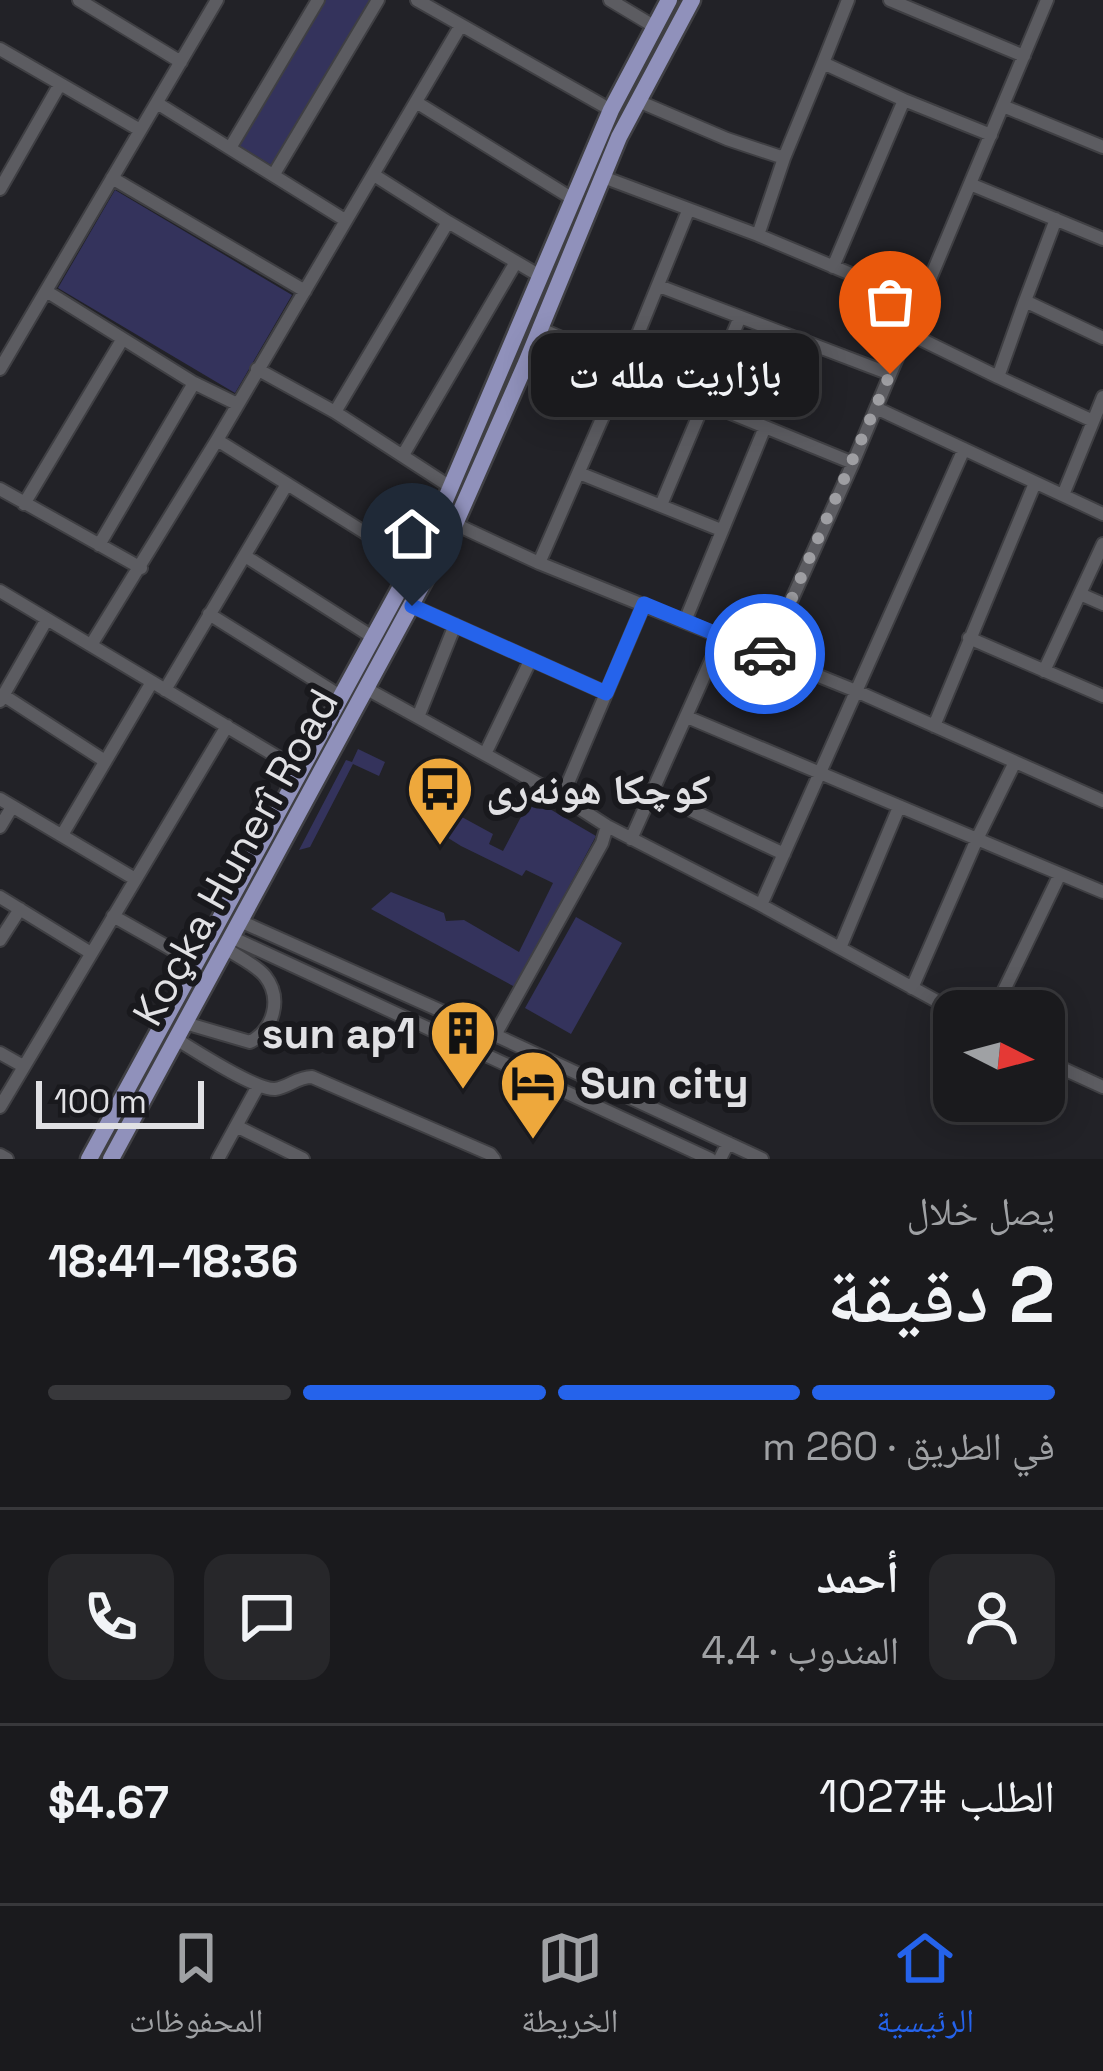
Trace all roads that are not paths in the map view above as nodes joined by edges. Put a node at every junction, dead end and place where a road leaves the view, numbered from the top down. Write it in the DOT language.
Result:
graph roads {
  1 [pos="79,0"];
  2 [pos="113,0"];
  3 [pos="217,0"];
  4 [pos="318,0"];
  5 [pos="377,0"];
  6 [pos="419,0"];
  7 [pos="610,0"];
  8 [pos="669,0"];
  9 [pos="692,0"];
  10 [pos="848,0"];
  11 [pos="890,0"];
  12 [pos="1047,0"];
  13 [pos="104,14"];
  14 [pos="461,25"];
  15 [pos="655,27"];
  16 [pos="0,50"];
  17 [pos="1024,56"];
  18 [pos="181,62"];
  19 [pos="824,63"];
  20 [pos="60,84"];
  21 [pos="904,100"];
  22 [pos="638,101"];
  23 [pos="416,102"];
  24 [pos="157,103"];
  25 [pos="1003,106"];
  26 [pos="611,110"];
  27 [pos="140,130"];
  28 [pos="991,135"];
  29 [pos="230,148"];
  30 [pos="1103,148"];
  31 [pos="784,158"];
  32 [pos="274,174"];
  33 [pos="374,175"];
  34 [pos="603,177"];
  35 [pos="112,178"];
  36 [pos="970,184"];
  37 [pos="0,189"];
  38 [pos="573,199"];
  39 [pos="688,211"];
  40 [pos="1056,219"];
  41 [pos="345,220"];
  42 [pos="448,222"];
  43 [pos="758,235"];
  44 [pos="1103,239"];
  45 [pos="516,262"];
  46 [pos="833,267"];
  47 [pos="540,276"];
  48 [pos="659,286"];
  49 [pos="46,291"];
  50 [pos="305,291"];
  51 [pos="1025,302"];
  52 [pos="920,303"];
  53 [pos="740,317"];
  54 [pos="541,328"];
  55 [pos="908,333"];
  56 [pos="0,335"];
  57 [pos="1103,338"];
  58 [pos="122,340"];
  59 [pos="15,344"];
  60 [pos="506,355"];
  61 [pos="526,363"];
  62 [pos="625,366"];
  63 [pos="0,369"];
  64 [pos="257,369"];
  65 [pos="890,374"];
  66 [pos="998,377"];
  67 [pos="194,383"];
  68 [pos="1103,398"];
  69 [pos="704,402"];
  70 [pos="237,404"];
  71 [pos="876,408"];
  72 [pos="335,412"];
  73 [pos="1094,422"];
  74 [pos="765,427"];
  75 [pos="217,440"];
  76 [pos="964,449"];
  77 [pos="403,454"];
  78 [pos="853,463"];
  79 [pos="579,473"];
  80 [pos="1034,482"];
  81 [pos="287,484"];
  82 [pos="452,488"];
  83 [pos="0,489"];
  84 [pos="1063,495"];
  85 [pos="25,504"];
  86 [pos="661,505"];
  87 [pos="1103,514"];
  88 [pos="455,524"];
  89 [pos="721,530"];
  90 [pos="1103,544"];
  91 [pos="99,545"];
  92 [pos="245,556"];
  93 [pos="539,563"];
  94 [pos="415,564"];
  95 [pos="140,568"];
  96 [pos="0,591"];
  97 [pos="1079,594"];
  98 [pos="644,604"];
  99 [pos="1103,604"];
  100 [pos="412,606"];
  101 [pos="209,614"];
  102 [pos="47,619"];
  103 [pos="685,621"];
  104 [pos="455,625"];
  105 [pos="722,636"];
  106 [pos="374,638"];
  107 [pos="969,638"];
  108 [pos="92,645"];
  109 [pos="767,655"];
  110 [pos="531,659"];
  111 [pos="1044,671"];
  112 [pos="159,686"];
  113 [pos="367,689"];
  114 [pos="856,691"];
  115 [pos="606,693"];
  116 [pos="1103,696"];
  117 [pos="342,697"];
  118 [pos="2,698"];
  119 [pos="418,717"];
  120 [pos="686,717"];
  121 [pos="226,726"];
  122 [pos="934,726"];
  123 [pos="485,754"];
  124 [pos="106,761"];
  125 [pos="1015,762"];
  126 [pos="301,771"];
  127 [pos="819,773"];
  128 [pos="653,792"];
  129 [pos="562,797"];
  130 [pos="1103,801"];
  131 [pos="6,803"];
  132 [pos="899,807"];
  133 [pos="608,826"];
  134 [pos="0,827"];
  135 [pos="62,835"];
  136 [pos="631,839"];
  137 [pos="976,839"];
  138 [pos="784,854"];
  139 [pos="1060,874"];
  140 [pos="135,879"];
  141 [pos="1103,892"];
  142 [pos="0,897"];
  143 [pos="761,905"];
  144 [pos="20,909"];
  145 [pos="113,916"];
  146 [pos="232,935"];
  147 [pos="0,940"];
  148 [pos="840,948"];
  149 [pos="91,953"];
  150 [pos="196,963"];
  151 [pos="912,988"];
  152 [pos="1004,990"];
  153 [pos="413,999"];
  154 [pos="933,999"];
  155 [pos="404,1017"];
  156 [pos="181,1031"];
  157 [pos="495,1035"];
  158 [pos="0,1053"];
  159 [pos="23,1066"];
  160 [pos="1065,1070"];
  161 [pos="258,1086"];
  162 [pos="1103,1087"];
  163 [pos="0,1107"];
  164 [pos="236,1126"];
  165 [pos="728,1143"];
  166 [pos="89,1159"];
  167 [pos="111,1159"];
  168 [pos="218,1159"];
  169 [pos="303,1159"];
  170 [pos="494,1159"];
  171 [pos="710,1159"];
  172 [pos="720,1159"];
  173 [pos="762,1159"];
  1 -- 13 [label="street"];
  2 -- 13 [label="street"];
  3 -- 18 [label="street"];
  4 -- 29 [label="street"];
  5 -- 32 [label="street"];
  6 -- 14 [label="street"];
  7 -- 15 [label="street"];
  8 -- 15 [label="main road"];
  9 -- 22 [label="main road, Koçka Hunerî Road"];
  10 -- 19 [label="street"];
  11 -- 17 [label="street"];
  12 -- 17 [label="street"];
  13 -- 18 [label="street"];
  14 -- 23 [label="street"];
  14 -- 26 [label="street"];
  15 -- 26 [label="main road"];
  16 -- 20 [label="street"];
  17 -- 25 [label="street"];
  18 -- 24 [label="street"];
  19 -- 21 [label="street"];
  19 -- 31 [label="street"];
  20 -- 27 [label="street"];
  20 -- 37 [label="street"];
  21 -- 28 [label="street"];
  21 -- 46 [label="street"];
  22 -- 31 [label="street"];
  22 -- 34 [label="main road, Koçka Hunerî Road"];
  23 -- 33 [label="street"];
  23 -- 38 [label="street"];
  24 -- 27 [label="street"];
  24 -- 29 [label="street"];
  25 -- 28 [label="street"];
  25 -- 30 [label="street"];
  26 -- 38 [label="main road"];
  27 -- 35 [label="street"];
  28 -- 36 [label="street"];
  29 -- 32 [label="street"];
  31 -- 43 [label="street"];
  32 -- 41 [label="street"];
  33 -- 41 [label="street"];
  33 -- 42 [label="street"];
  34 -- 39 [label="street"];
  34 -- 54 [label="main road, Koçka Hunerî Road"];
  35 -- 49 [label="street"];
  35 -- 50 [label="street"];
  36 -- 40 [label="street"];
  36 -- 52 [label="street"];
  38 -- 47 [label="main road"];
  39 -- 43 [label="street"];
  39 -- 48 [label="street"];
  40 -- 44 [label="street"];
  40 -- 51 [label="street"];
  41 -- 50 [label="street"];
  42 -- 45 [label="street"];
  42 -- 72 [label="street"];
  43 -- 46 [label="street"];
  45 -- 47 [label="street"];
  45 -- 77 [label="street"];
  46 -- 52 [label="street"];
  47 -- 60 [label="main road"];
  48 -- 53 [label="street"];
  48 -- 62 [label="street"];
  49 -- 58 [label="street"];
  49 -- 59 [label="street"];
  50 -- 64 [label="street"];
  51 -- 57 [label="street"];
  51 -- 66 [label="street"];
  52 -- 55 [label="street"];
  53 -- 65 [label="street"];
  53 -- 69 [label="street"];
  54 -- 61 [label="main road, Koçka Hunerî Road"];
  54 -- 62 [label="street"];
  55 -- 65 [label="street"];
  55 -- 66 [label="street"];
  56 -- 59 [label="street"];
  58 -- 67 [label="street"];
  58 -- 85 [label="street"];
  59 -- 63 [label="street"];
  60 -- 61 [label="main road"];
  60 -- 82 [label="main road"];
  61 -- 88 [label="main road, Koçka Hunerî Road"];
  62 -- 79 [label="street"];
  64 -- 70 [label="street"];
  64 -- 72 [label="street"];
  65 -- 71 [label="street"];
  66 -- 73 [label="street"];
  67 -- 70 [label="street"];
  67 -- 91 [label="street"];
  68 -- 73 [label="street"];
  69 -- 74 [label="street"];
  69 -- 86 [label="street"];
  70 -- 75 [label="street"];
  71 -- 76 [label="street"];
  71 -- 78 [label="street"];
  72 -- 77 [label="street"];
  73 -- 84 [label="street"];
  74 -- 78 [label="street"];
  74 -- 89 [label="street"];
  75 -- 81 [label="street"];
  75 -- 95 [label="street"];
  76 -- 80 [label="street"];
  76 -- 114 [label="street"];
  77 -- 82 [label="street"];
  78 -- 109 [label="street"];
  79 -- 86 [label="street"];
  79 -- 93 [label="street"];
  80 -- 84 [label="street"];
  80 -- 107 [label="street"];
  81 -- 92 [label="street"];
  81 -- 94 [label="street"];
  82 -- 94 [label="main road"];
  83 -- 85 [label="street"];
  84 -- 87 [label="street"];
  85 -- 91 [label="street"];
  86 -- 89 [label="street"];
  88 -- 93 [label="street"];
  88 -- 100 [label="main road, Koçka Hunerî Road"];
  89 -- 103 [label="street"];
  90 -- 97 [label="street"];
  91 -- 95 [label="street"];
  92 -- 101 [label="street"];
  92 -- 106 [label="street"];
  93 -- 98 [label="street"];
  94 -- 106 [label="main road"];
  95 -- 108 [label="street"];
  96 -- 102 [label="street"];
  97 -- 99 [label="street"];
  97 -- 111 [label="street"];
  98 -- 103 [label="street"];
  98 -- 115 [label="street"];
  100 -- 104 [label="street"];
  100 -- 113 [label="main road, Koçka Hunerî Road"];
  101 -- 112 [label="street"];
  101 -- 117 [label="street"];
  102 -- 108 [label="street"];
  102 -- 118 [label="street"];
  103 -- 105 [label="street"];
  104 -- 110 [label="street"];
  104 -- 119 [label="street"];
  105 -- 109 [label="street"];
  105 -- 120 [label="street"];
  106 -- 117 [label="main road"];
  107 -- 111 [label="street"];
  107 -- 122 [label="street"];
  108 -- 112 [label="street"];
  109 -- 114 [label="street"];
  110 -- 115 [label="street"];
  110 -- 123 [label="street"];
  111 -- 116 [label="street"];
  112 -- 121 [label="street"];
  112 -- 124 [label="street"];
  113 -- 119 [label="street"];
  113 -- 146 [label="main road, Koçka Hunerî Road"];
  114 -- 122 [label="street"];
  114 -- 127 [label="street"];
  115 -- 129 [label="street"];
  117 -- 126 [label="main road"];
  118 -- 124 [label="street"];
  119 -- 123 [label="street"];
  120 -- 127 [label="street"];
  120 -- 128 [label="street"];
  121 -- 126 [label="street"];
  121 -- 140 [label="street"];
  122 -- 125 [label="street"];
  123 -- 129 [label="street"];
  124 -- 135 [label="street"];
  125 -- 130 [label="street"];
  125 -- 137 [label="street"];
  126 -- 150 [label="main road"];
  127 -- 132 [label="street"];
  127 -- 138 [label="street"];
  128 -- 136 [label="street"];
  128 -- 138 [label="street"];
  129 -- 133 [label="street"];
  131 -- 134 [label="street"];
  131 -- 135 [label="street"];
  132 -- 137 [label="street"];
  132 -- 148 [label="street"];
  133 -- 136 [label="street"];
  133 -- 157 [label="street"];
  135 -- 140 [label="street"];
  136 -- 143 [label="street"];
  137 -- 139 [label="street"];
  137 -- 151 [label="street"];
  138 -- 143 [label="street"];
  139 -- 141 [label="street"];
  139 -- 152 [label="street"];
  140 -- 145 [label="street"];
  142 -- 144 [label="street"];
  143 -- 148 [label="street"];
  144 -- 147 [label="street"];
  144 -- 149 [label="street"];
  145 -- 149 [label="street"];
  145 -- 150 [label="street"];
  146 -- 153 [label="street"];
  146 -- 155 [label="street"];
  146 -- 156 [label="main road, Koçka Hunerî Road"];
  146 -- 156 [label="street"];
  148 -- 151 [label="street"];
  149 -- 159 [label="street"];
  150 -- 166 [label="main road"];
  151 -- 154 [label="street"];
  153 -- 155 [label="street"];
  153 -- 157 [label="street"];
  155 -- 171 [label="street"];
  156 -- 161 [label="street"];
  156 -- 167 [label="main road, Koçka Hunerî Road"];
  157 -- 165 [label="street"];
  158 -- 159 [label="street"];
  159 -- 163 [label="street"];
  160 -- 162 [label="street"];
  161 -- 164 [label="street"];
  161 -- 170 [label="street"];
  164 -- 168 [label="street"];
  164 -- 169 [label="street"];
  165 -- 172 [label="street"];
  165 -- 173 [label="street"];
}
